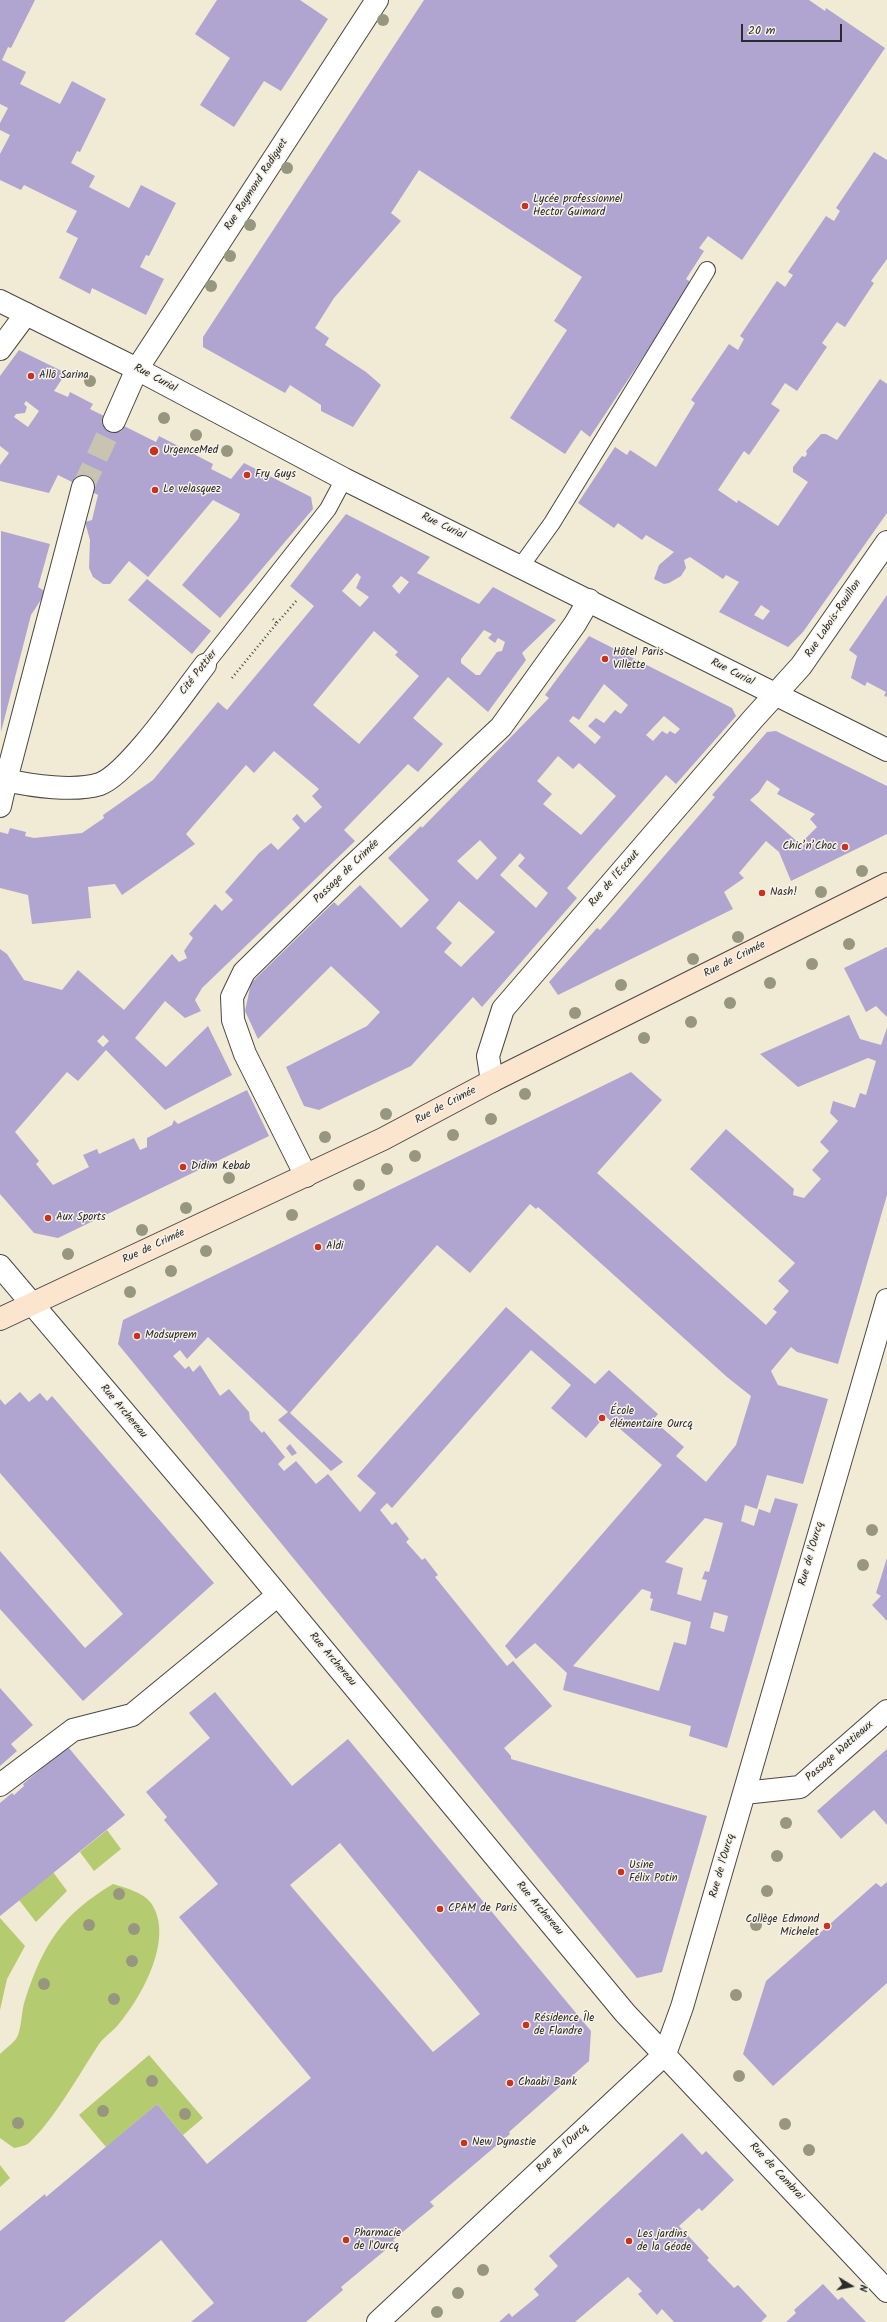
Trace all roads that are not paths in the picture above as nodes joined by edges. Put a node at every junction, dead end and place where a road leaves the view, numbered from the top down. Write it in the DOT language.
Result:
graph roads {
  1 [pos="377,0"];
  2 [pos="708,270"];
  3 [pos="0,301"];
  4 [pos="26,314"];
  5 [pos="0,349"];
  6 [pos="137,369"];
  7 [pos="114,421"];
  8 [pos="344,478"];
  9 [pos="83,487"];
  10 [pos="887,542"];
  11 [pos="521,566"];
  12 [pos="589,600"];
  13 [pos="205,665"];
  14 [pos="777,694"];
  15 [pos="887,750"];
  16 [pos="6,780"];
  17 [pos="0,806"];
  18 [pos="887,884"];
  19 [pos="492,1081"];
  20 [pos="306,1176"];
  21 [pos="0,1266"];
  22 [pos="887,1300"];
  23 [pos="31,1304"];
  24 [pos="0,1319"];
  25 [pos="278,1595"];
  26 [pos="887,1711"];
  27 [pos="0,1785"];
  28 [pos="744,1793"];
  29 [pos="665,2054"];
  30 [pos="887,2291"];
  31 [pos="378,2322"];
  1 -- 6 [label="street, Rue Raymond Radiguet"];
  2 -- 11 [label="lane"];
  3 -- 4 [label="street, Rue Curial"];
  4 -- 5 [label="street"];
  4 -- 6 [label="street, Rue Curial"];
  6 -- 7 [label="street"];
  6 -- 8 [label="street, Rue Curial"];
  8 -- 11 [label="street, Rue Curial"];
  8 -- 13 [label="lane, Cité Pottier"];
  9 -- 16 [label="street"];
  10 -- 14 [label="street, Rue Labois-Rouillon"];
  11 -- 12 [label="street, Rue Curial"];
  12 -- 14 [label="street, Rue Curial"];
  12 -- 20 [label="street, Passage de Crimée"];
  13 -- 16 [label="street, Cité Pottier"];
  14 -- 15 [label="street, Rue Curial"];
  14 -- 19 [label="street, Rue de l'Escaut"];
  16 -- 17 [label="street"];
  18 -- 19 [label="main road, Rue de Crimée"];
  19 -- 20 [label="main road, Rue de Crimée"];
  20 -- 23 [label="main road, Rue de Crimée"];
  21 -- 23 [label="street, Rue Archereau"];
  22 -- 28 [label="street, Rue de l'Ourcq"];
  23 -- 24 [label="main road, Rue de Crimée"];
  23 -- 25 [label="street, Rue Archereau"];
  25 -- 27 [label="street"];
  25 -- 29 [label="street, Rue Archereau"];
  26 -- 28 [label="street, Passage Wattieaux"];
  28 -- 29 [label="street, Rue de l'Ourcq"];
  29 -- 30 [label="street, Rue de Cambrai"];
  29 -- 31 [label="street, Rue de l'Ourcq"];
}
